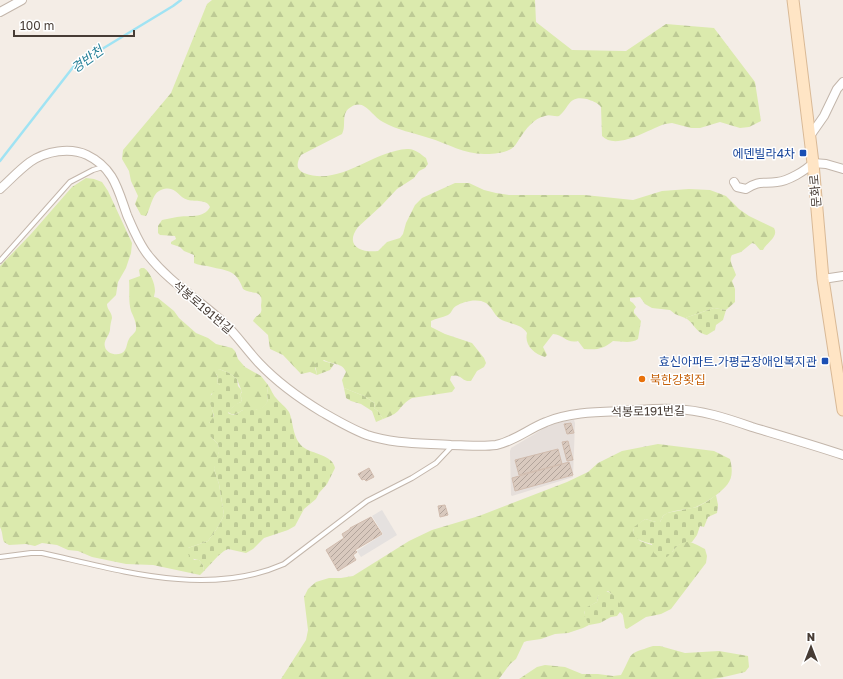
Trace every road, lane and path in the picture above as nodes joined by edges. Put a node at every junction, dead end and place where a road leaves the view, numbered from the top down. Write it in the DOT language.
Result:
graph roads {
  1 [pos="22,0"];
  2 [pos="793,0"];
  3 [pos="0,12"];
  4 [pos="843,82"];
  5 [pos="810,136"];
  6 [pos="813,163"];
  7 [pos="104,167"];
  8 [pos="843,169"];
  9 [pos="734,182"];
  10 [pos="0,189"];
  11 [pos="0,261"];
  12 [pos="843,276"];
  13 [pos="823,279"];
  14 [pos="841,382"];
  15 [pos="843,410"];
  16 [pos="453,445"];
  17 [pos="843,455"];
  18 [pos="0,557"];
  1 -- 3 [label="street"];
  2 -- 5 [label="main road, 문화로"];
  4 -- 5 [label="street"];
  5 -- 6 [label="main road, 문화로"];
  6 -- 8 [label="street"];
  6 -- 9 [label="street"];
  6 -- 13 [label="main road, 문화로"];
  7 -- 10 [label="street, 석봉로191번길"];
  7 -- 11 [label="lane"];
  7 -- 16 [label="street, 석봉로191번길"];
  12 -- 13 [label="street"];
  13 -- 14 [label="main road, 문화로"];
  14 -- 15 [label="main road, 문화로"];
  16 -- 17 [label="street, 석봉로191번길"];
  16 -- 18 [label="lane"];
}
